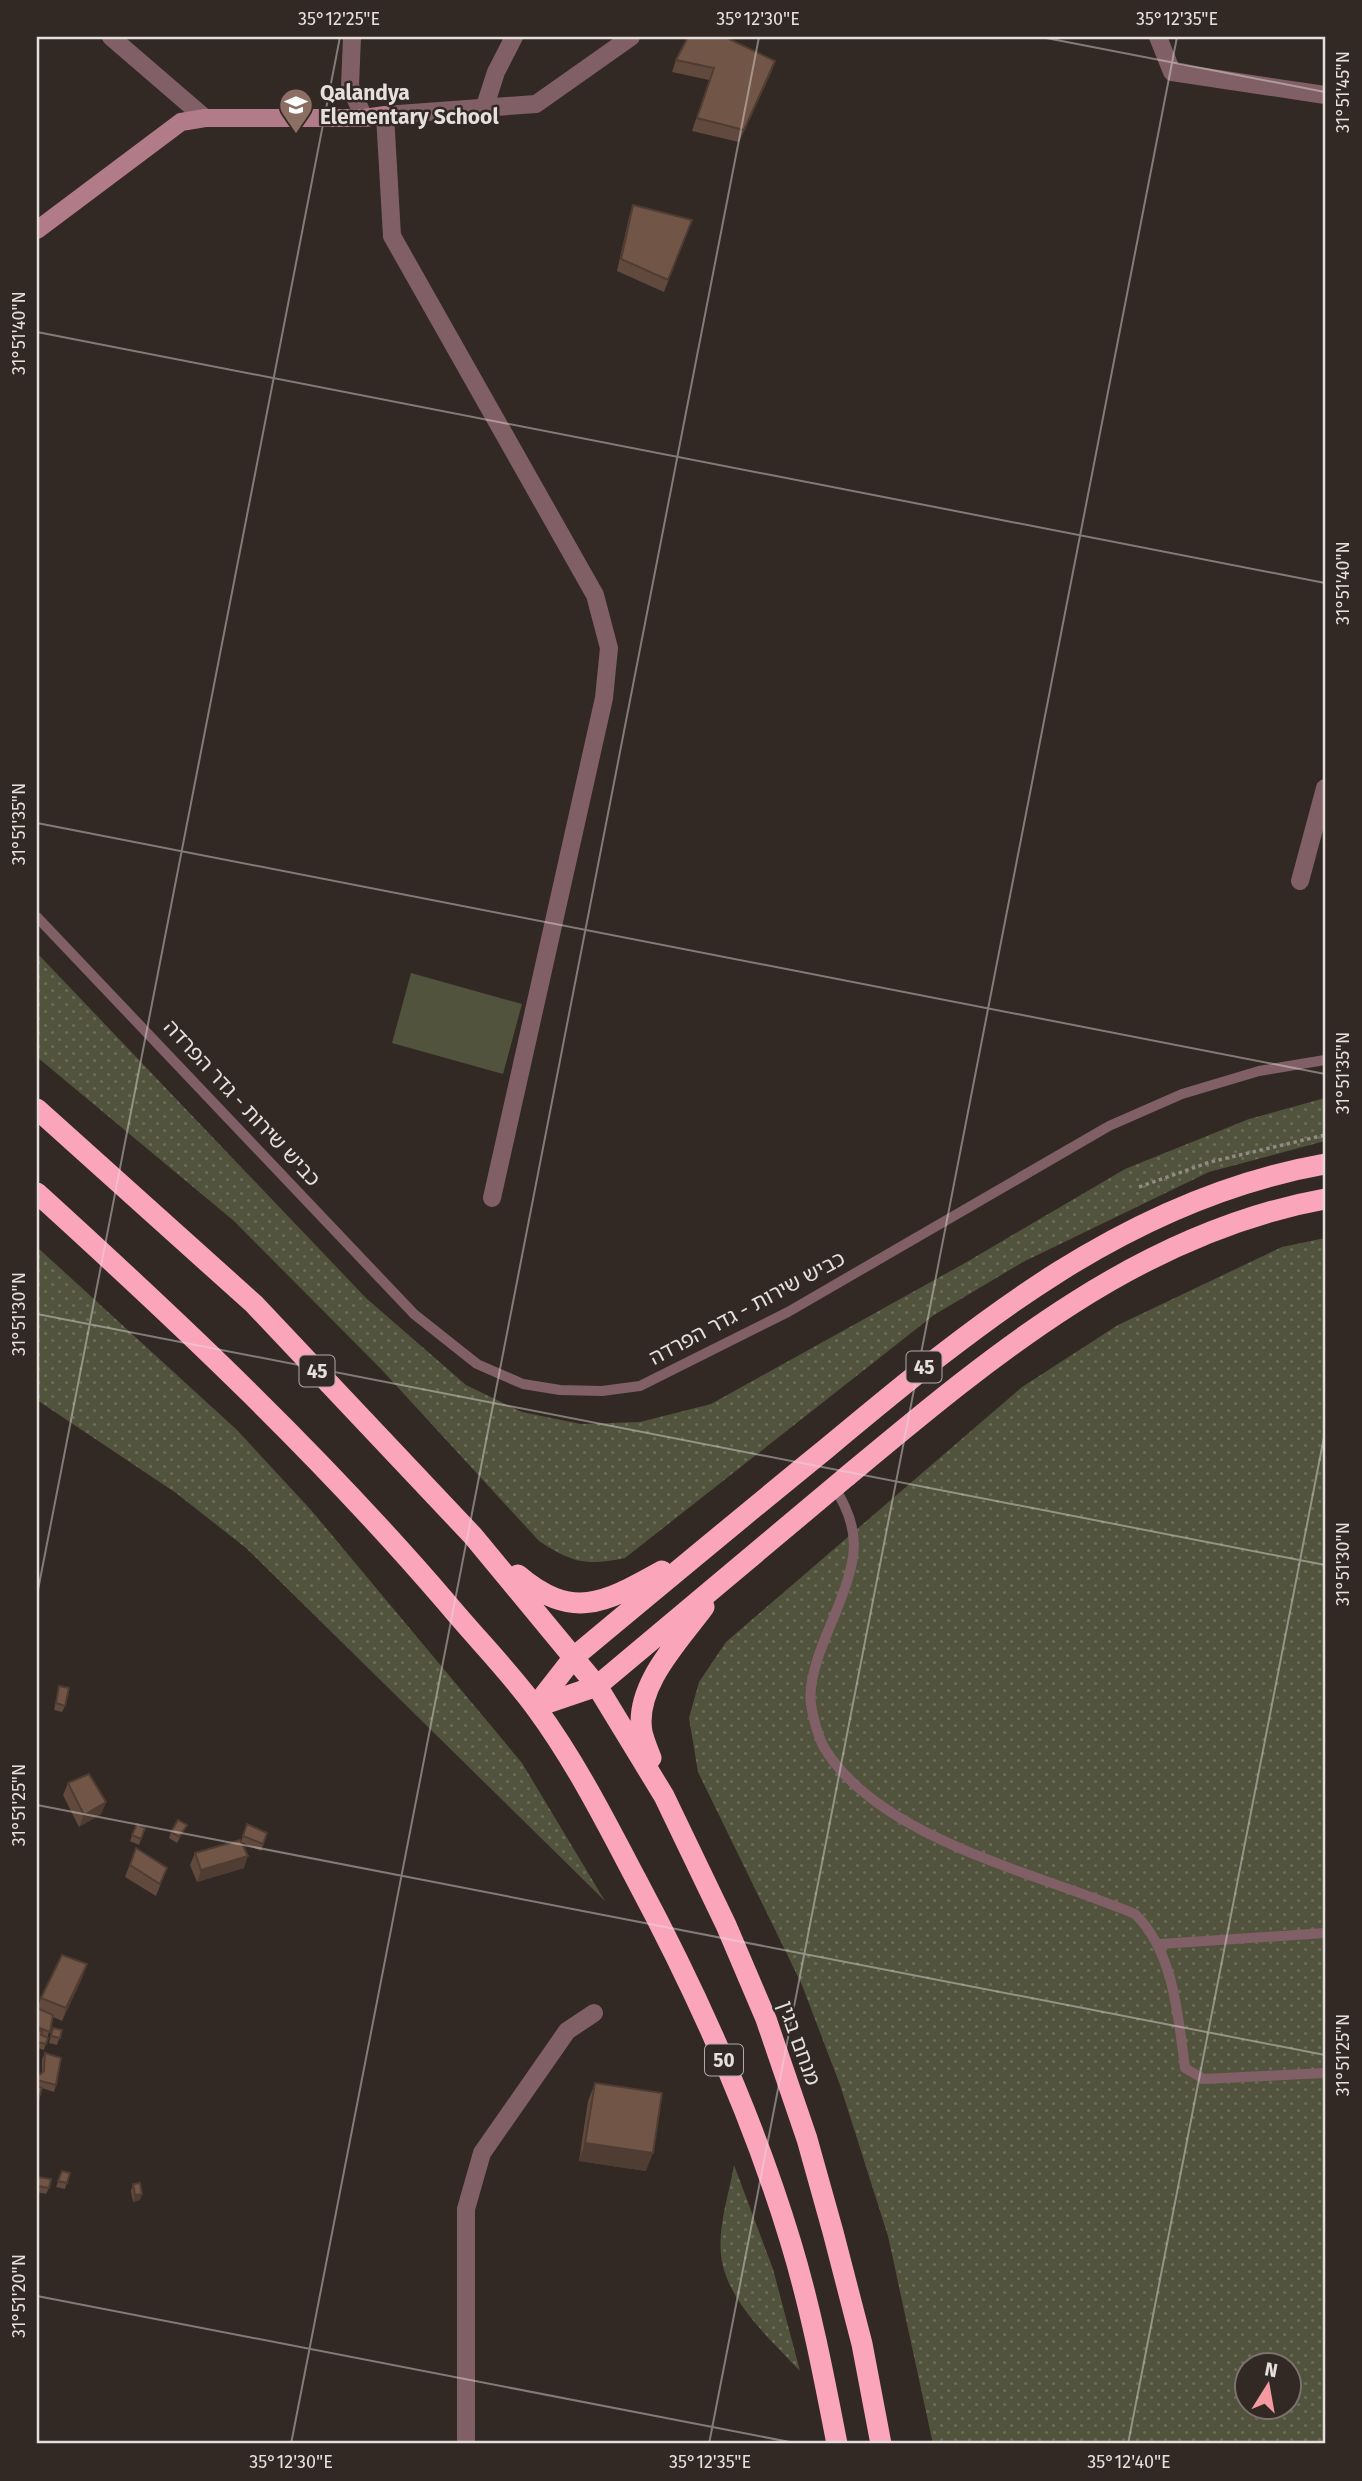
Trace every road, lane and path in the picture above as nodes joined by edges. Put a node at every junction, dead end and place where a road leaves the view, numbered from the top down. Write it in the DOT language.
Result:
graph roads {
  1 [pos="111,37"];
  2 [pos="352,37"];
  3 [pos="514,37"];
  4 [pos="631,37"];
  5 [pos="1158,37"];
  6 [pos="1325,95"];
  7 [pos="484,110"];
  8 [pos="385,115"];
  9 [pos="205,117"];
  10 [pos="363,118"];
  11 [pos="37,230"];
  12 [pos="1325,788"];
  13 [pos="1300,881"];
  14 [pos="37,917"];
  15 [pos="1325,1060"];
  16 [pos="37,1109"];
  17 [pos="1325,1135"];
  18 [pos="1325,1164"];
  19 [pos="1139,1187"];
  20 [pos="37,1193"];
  21 [pos="492,1198"];
  22 [pos="1325,1199"];
  23 [pos="834,1487"];
  24 [pos="473,1536"];
  25 [pos="713,1542"];
  26 [pos="722,1581"];
  27 [pos="574,1657"];
  28 [pos="597,1686"];
  29 [pos="535,1707"];
  30 [pos="664,1796"];
  31 [pos="1325,1933"];
  32 [pos="1160,1944"];
  33 [pos="594,2013"];
  34 [pos="1325,2073"];
  35 [pos="466,2444"];
  36 [pos="837,2444"];
  37 [pos="881,2444"];
  1 -- 9 [label="street"];
  2 -- 10 [label="street"];
  3 -- 7 [label="street"];
  4 -- 7 [label="street"];
  5 -- 6 [label="street"];
  7 -- 8 [label="street"];
  8 -- 10 [label="street"];
  8 -- 21 [label="street"];
  9 -- 10 [label="street"];
  9 -- 11 [label="street"];
  12 -- 13 [label="street"];
  14 -- 15 [label="lane, כביש שירות - גדר הפרדה"];
  16 -- 24 [label="highway, 45"];
  17 -- 19 [label="path"];
  18 -- 25 [label="highway, 45"];
  20 -- 29 [label="highway"];
  22 -- 23 [label="highway, 45"];
  23 -- 26 [label="highway, 45"];
  23 -- 32 [label="lane"];
  24 -- 25 [label="highway"];
  24 -- 27 [label="highway, 45"];
  25 -- 27 [label="highway, 45"];
  26 -- 28 [label="highway, 45"];
  26 -- 30 [label="highway"];
  27 -- 28 [label="highway, 45"];
  27 -- 29 [label="highway, 45"];
  28 -- 29 [label="highway, 45"];
  28 -- 30 [label="highway, מנחם בגין / 50"];
  29 -- 36 [label="highway, 50"];
  30 -- 37 [label="highway, מנחם בגין / 50"];
  31 -- 32 [label="lane"];
  32 -- 34 [label="lane"];
  33 -- 35 [label="street"];
}
